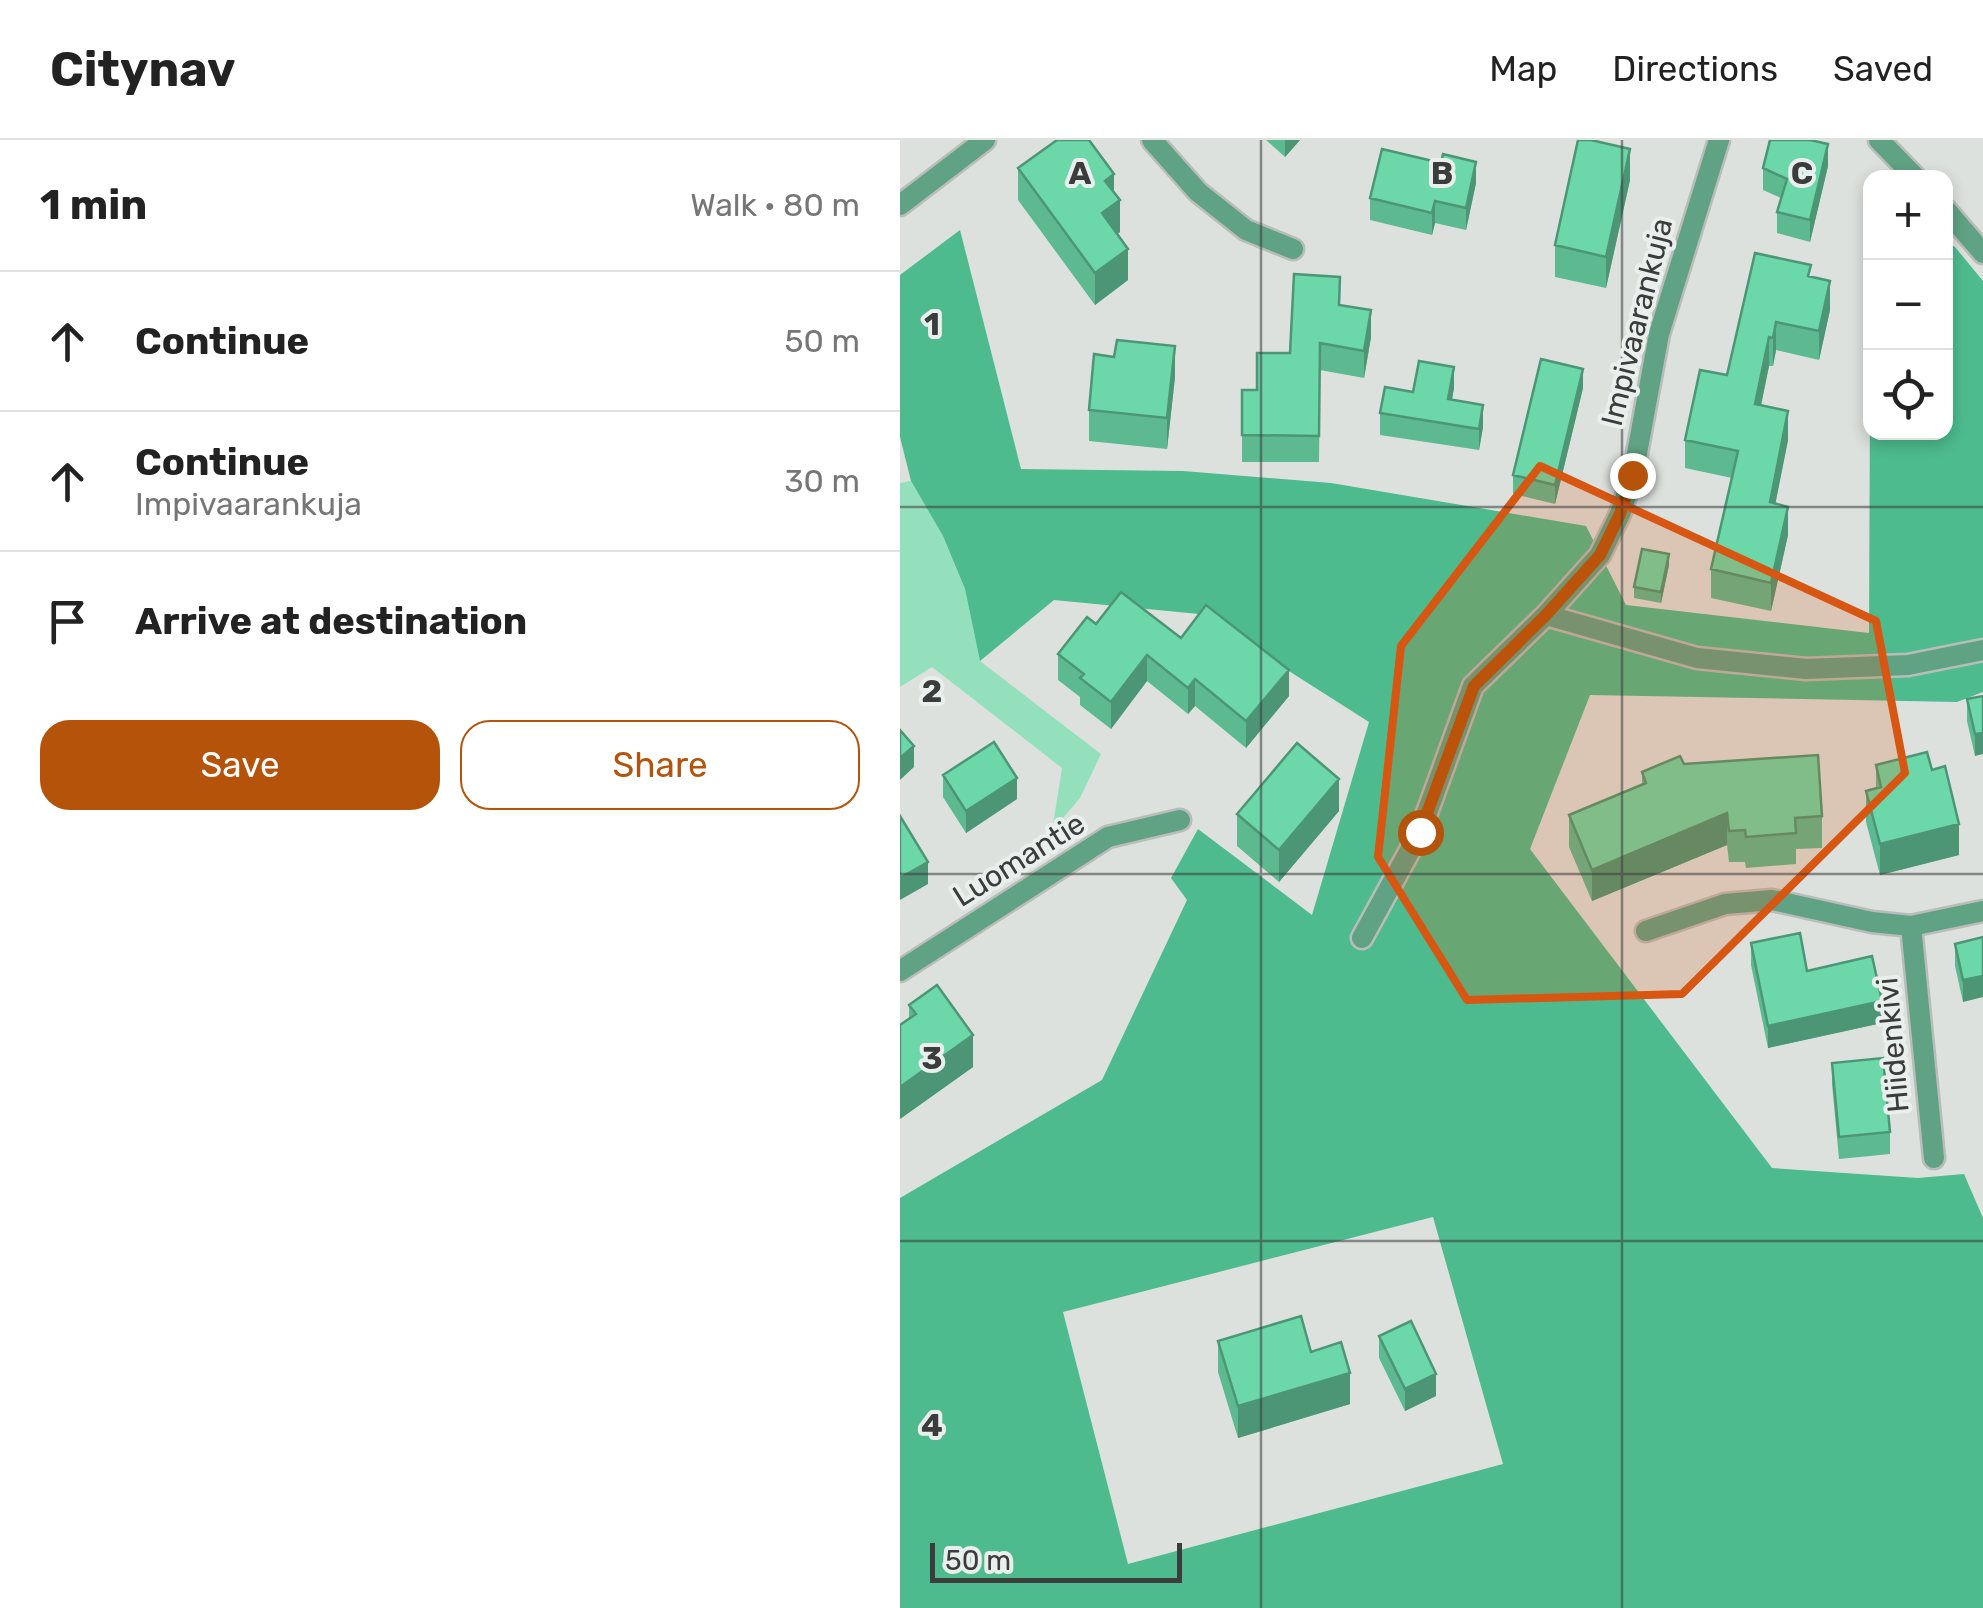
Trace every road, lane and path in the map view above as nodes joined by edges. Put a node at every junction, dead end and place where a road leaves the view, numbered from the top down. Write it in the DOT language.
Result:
graph roads {
  1 [pos="984,140"];
  2 [pos="1152,140"];
  3 [pos="1718,140"];
  4 [pos="1879,140"];
  5 [pos="1908,170"];
  6 [pos="900,205"];
  7 [pos="1953,218"];
  8 [pos="1293,249"];
  9 [pos="1983,253"];
  10 [pos="1546,615"];
  11 [pos="1983,650"];
  12 [pos="1180,820"];
  13 [pos="1983,912"];
  14 [pos="1912,926"];
  15 [pos="1646,931"];
  16 [pos="1362,938"];
  17 [pos="900,971"];
  18 [pos="1934,1158"];
  1 -- 6 [label="street"];
  2 -- 8 [label="street"];
  3 -- 10 [label="street, Impivaarankuja"];
  4 -- 5 [label="street"];
  7 -- 9 [label="street"];
  10 -- 11 [label="street"];
  10 -- 16 [label="street, Impivaarankuja"];
  12 -- 17 [label="street, Luomantie"];
  13 -- 14 [label="street"];
  14 -- 15 [label="street"];
  14 -- 18 [label="street, Hiidenkivi"];
}
